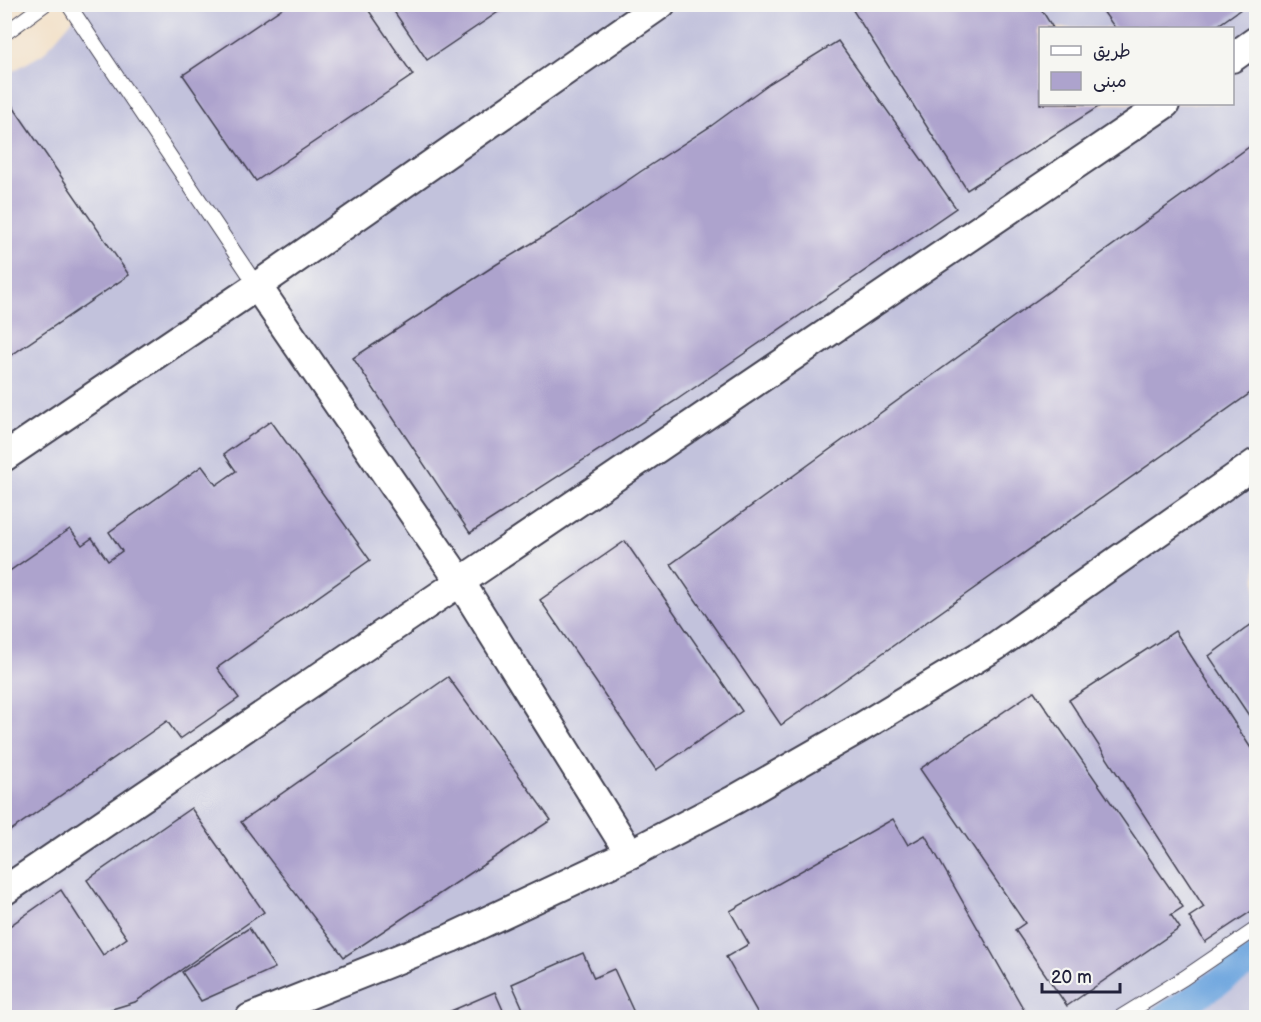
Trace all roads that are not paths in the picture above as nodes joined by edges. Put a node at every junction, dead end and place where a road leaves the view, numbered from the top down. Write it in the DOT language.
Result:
graph roads {
  1 [pos="45,4"];
  2 [pos="68,4"];
  3 [pos="661,4"];
  4 [pos="4,34"];
  5 [pos="1257,41"];
  6 [pos="1234,57"];
  7 [pos="1164,105"];
  8 [pos="257,286"];
  9 [pos="4,457"];
  10 [pos="1257,463"];
  11 [pos="461,583"];
  12 [pos="630,854"];
  13 [pos="4,891"];
  14 [pos="1257,929"];
  15 [pos="250,1017"];
  16 [pos="1119,1017"];
  1 -- 4 [label="lane"];
  2 -- 8 [label="lane"];
  3 -- 8 [label="street"];
  5 -- 6 [label="street"];
  7 -- 11 [label="street"];
  8 -- 9 [label="street"];
  8 -- 11 [label="street"];
  10 -- 12 [label="street"];
  11 -- 12 [label="street"];
  11 -- 13 [label="street"];
  12 -- 15 [label="street"];
  14 -- 16 [label="lane"];
}
